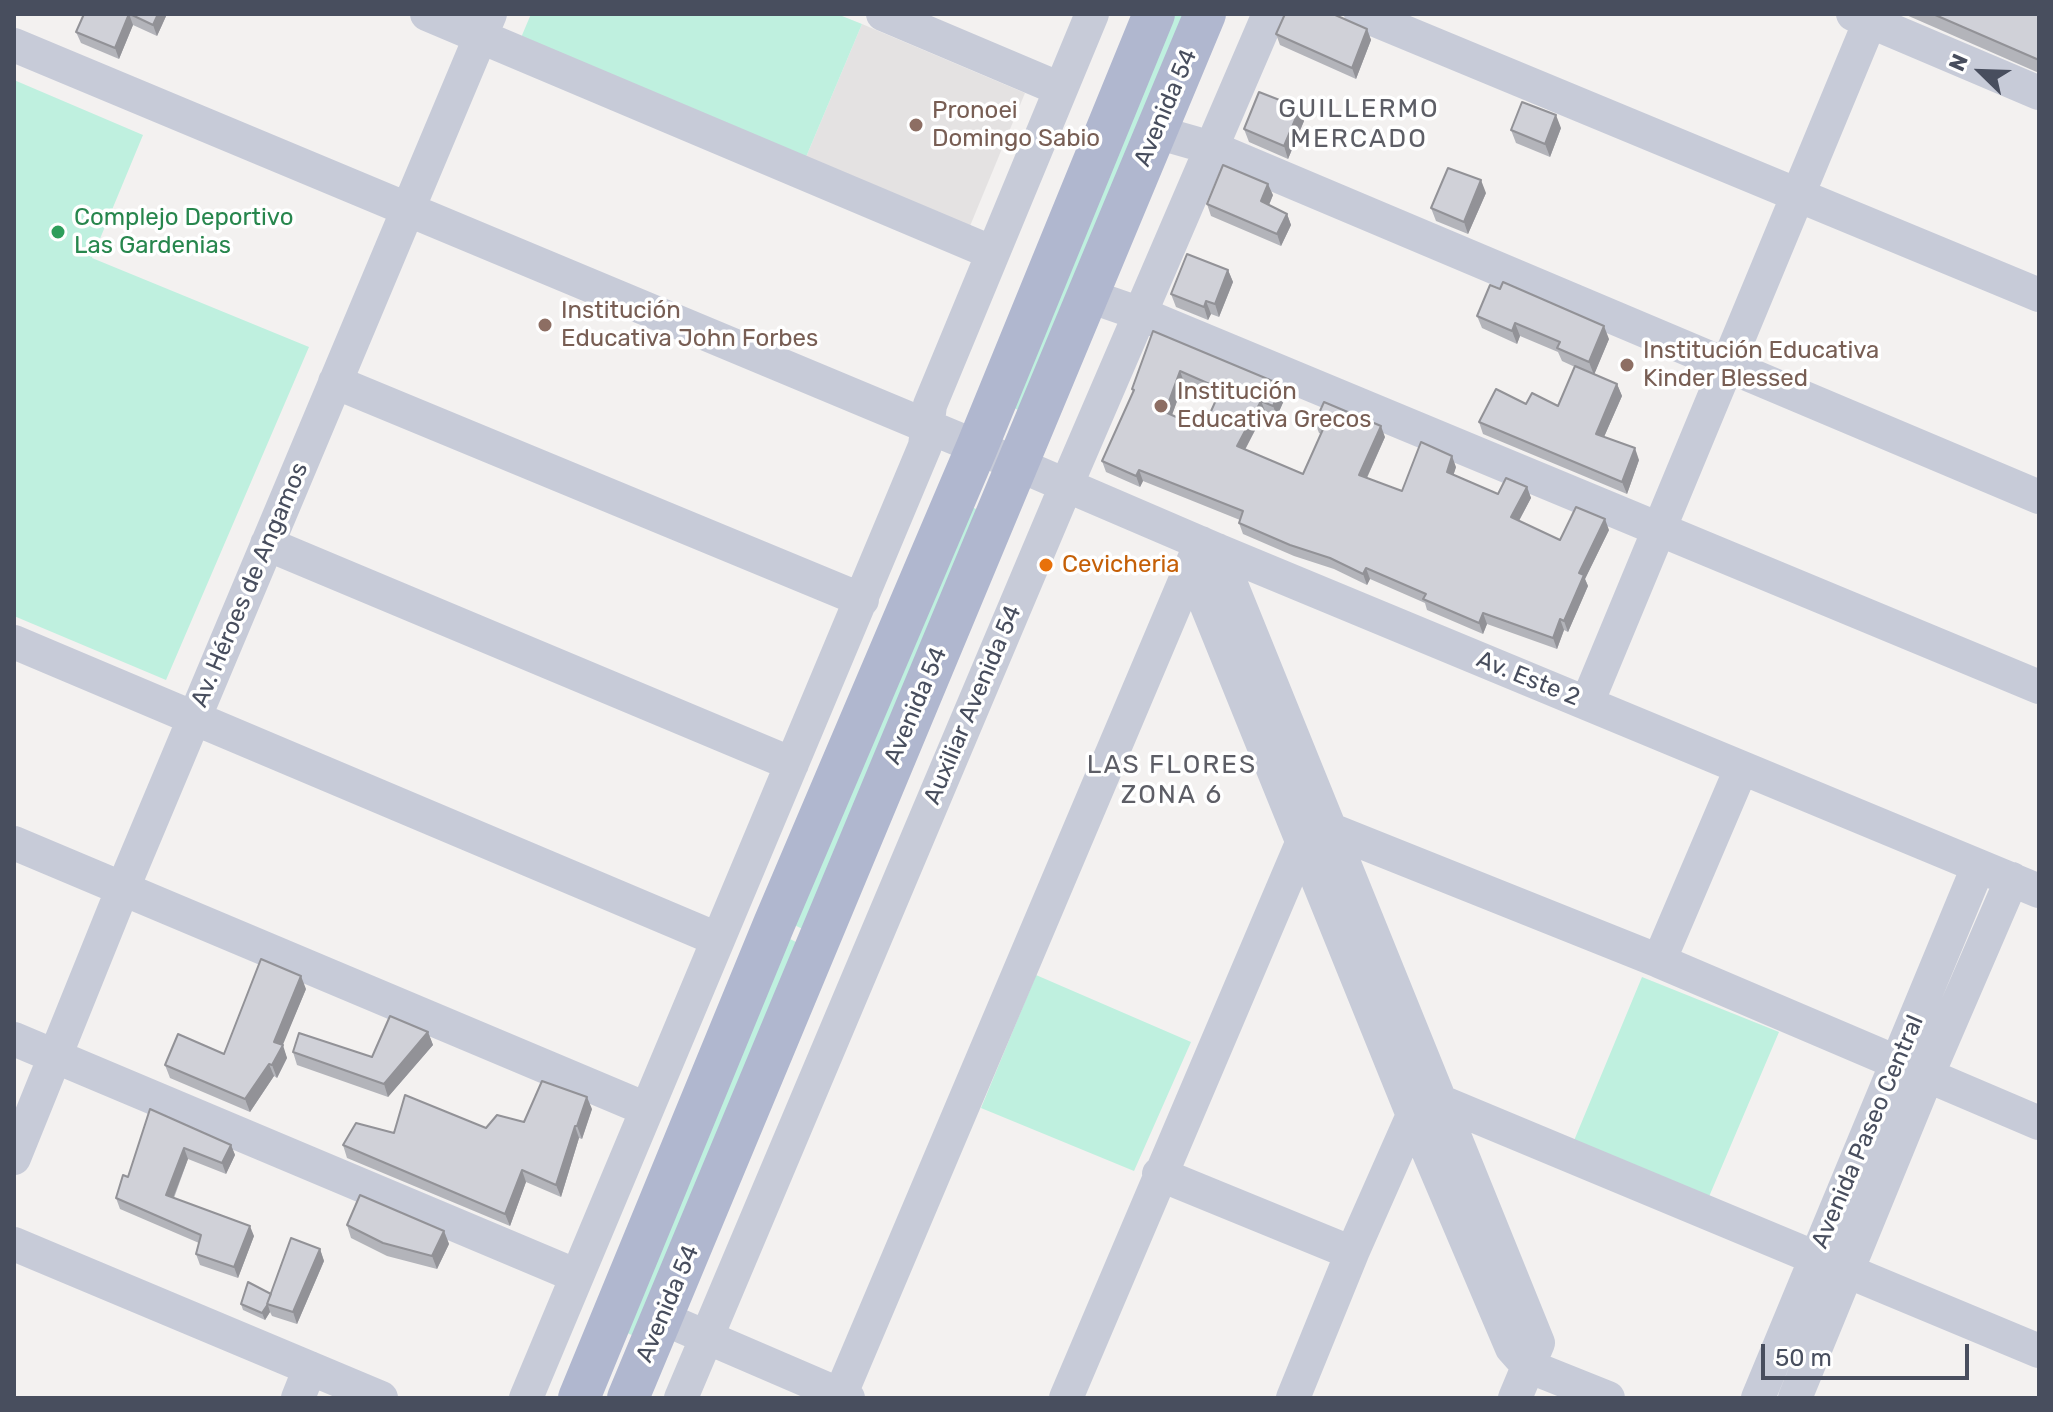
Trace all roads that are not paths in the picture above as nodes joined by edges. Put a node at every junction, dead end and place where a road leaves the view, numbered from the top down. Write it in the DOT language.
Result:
graph roads {
  1 [pos="427,14"];
  2 [pos="883,14"];
  3 [pos="1092,14"];
  4 [pos="1154,14"];
  5 [pos="1205,14"];
  6 [pos="1269,14"];
  7 [pos="1361,14"];
  8 [pos="1865,16"];
  9 [pos="486,25"];
  10 [pos="14,45"];
  11 [pos="1060,89"];
  12 [pos="2039,93"];
  13 [pos="1156,132"];
  14 [pos="1212,148"];
  15 [pos="1797,195"];
  16 [pos="408,210"];
  17 [pos="993,253"];
  18 [pos="1086,295"];
  19 [pos="2039,295"];
  20 [pos="1141,314"];
  21 [pos="1728,368"];
  22 [pos="335,382"];
  23 [pos="928,428"];
  24 [pos="977,447"];
  25 [pos="1017,465"];
  26 [pos="1066,486"];
  27 [pos="2039,497"];
  28 [pos="1660,531"];
  29 [pos="267,544"];
  30 [pos="1209,547"];
  31 [pos="862,600"];
  32 [pos="14,642"];
  33 [pos="2039,687"];
  34 [pos="1587,703"];
  35 [pos="195,717"];
  36 [pos="792,764"];
  37 [pos="1741,769"];
  38 [pos="1316,835"];
  39 [pos="14,843"];
  40 [pos="1978,867"];
  41 [pos="2025,885"];
  42 [pos="123,888"];
  43 [pos="717,939"];
  44 [pos="1659,961"];
  45 [pos="14,1039"];
  46 [pos="55,1057"];
  47 [pos="1912,1069"];
  48 [pos="1426,1108"];
  49 [pos="646,1109"];
  50 [pos="2039,1123"];
  51 [pos="14,1158"];
  52 [pos="1159,1174"];
  53 [pos="14,1244"];
  54 [pos="1352,1253"];
  55 [pos="1817,1256"];
  56 [pos="1847,1270"];
  57 [pos="577,1276"];
  58 [pos="662,1318"];
  59 [pos="706,1337"];
  60 [pos="2039,1351"];
  61 [pos="1528,1366"];
  62 [pos="304,1383"];
  63 [pos="842,1397"];
  64 [pos="381,1398"];
  65 [pos="526,1398"];
  66 [pos="579,1398"];
  67 [pos="628,1398"];
  68 [pos="681,1398"];
  69 [pos="1066,1398"];
  70 [pos="1293,1398"];
  71 [pos="1515,1398"];
  72 [pos="1608,1398"];
  73 [pos="1758,1398"];
  74 [pos="1795,1398"];
  1 -- 9 [label="street"];
  2 -- 11 [label="street"];
  3 -- 11 [label="street"];
  4 -- 24 [label="main road, Avenida 54"];
  5 -- 13 [label="main road, Avenida 54"];
  6 -- 14 [label="street, Auxiliar Avenida 54"];
  7 -- 15 [label="street"];
  8 -- 12 [label="street"];
  8 -- 15 [label="street"];
  9 -- 16 [label="street, Av. Héroes de Angamos"];
  9 -- 17 [label="street"];
  10 -- 16 [label="street, Av. Este 2"];
  11 -- 17 [label="street"];
  13 -- 14 [label="street"];
  13 -- 18 [label="main road, Avenida 54"];
  14 -- 20 [label="street, Auxiliar Avenida 54"];
  14 -- 21 [label="street"];
  15 -- 19 [label="street"];
  15 -- 21 [label="street"];
  16 -- 22 [label="street, Av. Héroes de Angamos"];
  16 -- 23 [label="street, Av. Este 2"];
  17 -- 23 [label="street"];
  18 -- 20 [label="street"];
  18 -- 25 [label="main road, Avenida 54"];
  20 -- 26 [label="street, Auxiliar Avenida 54"];
  20 -- 28 [label="street"];
  21 -- 27 [label="street"];
  21 -- 28 [label="street"];
  22 -- 29 [label="street, Av. Héroes de Angamos"];
  22 -- 31 [label="street"];
  23 -- 24 [label="street, Av. Este 2"];
  23 -- 31 [label="street"];
  24 -- 25 [label="street, Av. Este 2"];
  24 -- 66 [label="main road, Avenida 54"];
  25 -- 26 [label="street, Av. Este 2"];
  25 -- 58 [label="main road, Avenida 54"];
  26 -- 30 [label="street, Av. Este 2"];
  26 -- 59 [label="street, Auxiliar Avenida 54"];
  28 -- 33 [label="street"];
  28 -- 34 [label="street"];
  29 -- 35 [label="street, Av. Héroes de Angamos"];
  29 -- 36 [label="street"];
  30 -- 34 [label="street, Av. Este 2"];
  30 -- 38 [label="street"];
  30 -- 63 [label="street"];
  31 -- 36 [label="street"];
  32 -- 35 [label="street"];
  34 -- 37 [label="street, Av. Este 2"];
  35 -- 42 [label="street, Av. Héroes de Angamos"];
  35 -- 43 [label="street"];
  36 -- 43 [label="street"];
  37 -- 40 [label="street, Av. Este 2"];
  37 -- 44 [label="street"];
  38 -- 44 [label="street"];
  38 -- 48 [label="street"];
  38 -- 52 [label="street"];
  39 -- 42 [label="street"];
  40 -- 41 [label="street, Av. Este 2"];
  40 -- 47 [label="street, Avenida Paseo Central"];
  41 -- 47 [label="street, Avenida Paseo Central"];
  42 -- 46 [label="street, Av. Héroes de Angamos"];
  42 -- 49 [label="street"];
  43 -- 49 [label="street"];
  44 -- 47 [label="street"];
  45 -- 46 [label="street"];
  46 -- 51 [label="street, Av. Héroes de Angamos"];
  46 -- 57 [label="street"];
  47 -- 50 [label="street"];
  47 -- 55 [label="street, Avenida Paseo Central"];
  47 -- 56 [label="street, Avenida Paseo Central"];
  48 -- 54 [label="street"];
  48 -- 55 [label="street"];
  48 -- 61 [label="street"];
  49 -- 57 [label="street"];
  52 -- 54 [label="street"];
  52 -- 69 [label="street"];
  53 -- 62 [label="street"];
  54 -- 70 [label="street"];
  55 -- 56 [label="street"];
  55 -- 73 [label="street, Avenida Paseo Central"];
  56 -- 60 [label="street"];
  56 -- 74 [label="street, Avenida Paseo Central"];
  57 -- 65 [label="street"];
  58 -- 59 [label="street"];
  58 -- 67 [label="main road, Avenida 54"];
  59 -- 63 [label="street"];
  59 -- 68 [label="street, Auxiliar Avenida 54"];
  61 -- 71 [label="street"];
  61 -- 72 [label="street"];
  62 -- 64 [label="street"];
}
